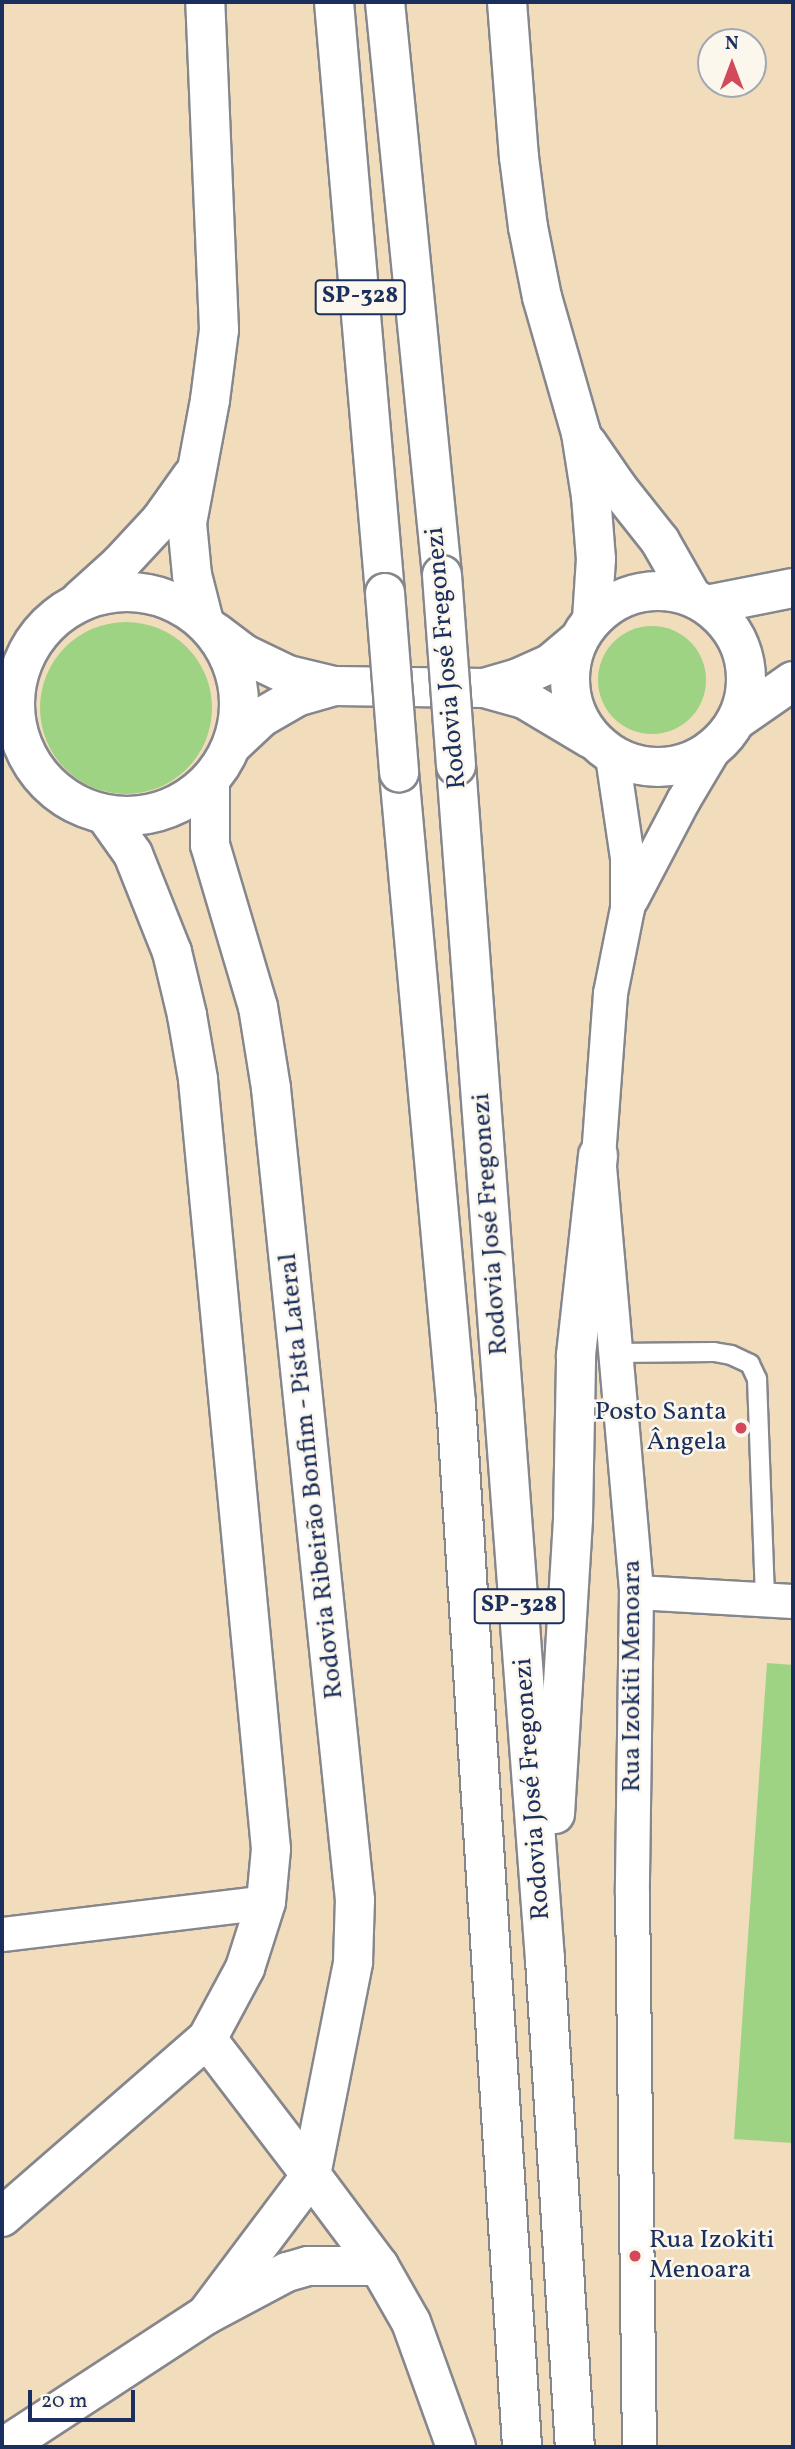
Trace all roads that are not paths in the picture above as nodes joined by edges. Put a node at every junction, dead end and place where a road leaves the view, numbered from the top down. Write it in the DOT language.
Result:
graph roads {
  1 [pos="205,2"];
  2 [pos="334,2"];
  3 [pos="385,2"];
  4 [pos="508,2"];
  5 [pos="581,433"];
  6 [pos="195,472"];
  7 [pos="793,588"];
  8 [pos="699,601"];
  9 [pos="75,604"];
  10 [pos="208,625"];
  11 [pos="585,630"];
  12 [pos="793,681"];
  13 [pos="334,686"];
  14 [pos="484,688"];
  15 [pos="726,734"];
  16 [pos="233,744"];
  17 [pos="604,749"];
  18 [pos="210,781"];
  19 [pos="106,816"];
  20 [pos="627,908"];
  21 [pos="598,1155"];
  22 [pos="616,1353"];
  23 [pos="636,1592"];
  24 [pos="779,1600"];
  25 [pos="266,1902"];
  26 [pos="2,1934"];
  27 [pos="545,1959"];
  28 [pos="207,2039"];
  29 [pos="311,2175"];
  30 [pos="2,2217"];
  31 [pos="379,2266"];
  32 [pos="206,2315"];
  33 [pos="4,2447"];
  34 [pos="456,2447"];
  35 [pos="522,2447"];
  36 [pos="575,2447"];
  37 [pos="639,2447"];
  1 -- 6 [label="main road"];
  2 -- 35 [label="main road, Rodovia José Fregonezi / SP-328, bridge"];
  3 -- 27 [label="main road, Rodovia José Fregonezi / SP-328, bridge"];
  4 -- 5 [label="main road"];
  5 -- 8 [label="main road"];
  5 -- 11 [label="main road"];
  6 -- 9 [label="main road"];
  6 -- 10 [label="main road"];
  7 -- 8 [label="main road"];
  8 -- 11 [label="main road"];
  8 -- 15 [label="main road"];
  9 -- 10 [label="main road"];
  9 -- 19 [label="main road"];
  10 -- 13 [label="main road"];
  10 -- 16 [label="main road"];
  11 -- 14 [label="main road"];
  11 -- 17 [label="main road"];
  12 -- 15 [label="main road"];
  13 -- 14 [label="main road"];
  13 -- 16 [label="main road"];
  14 -- 17 [label="main road"];
  15 -- 17 [label="main road"];
  15 -- 20 [label="street, Rua Izokiti Menoara"];
  16 -- 18 [label="main road"];
  17 -- 20 [label="street, Rua Izokiti Menoara"];
  18 -- 19 [label="main road"];
  18 -- 29 [label="main road, Rodovia Ribeirão Bonfim - Pista Lateral"];
  19 -- 25 [label="main road"];
  20 -- 21 [label="street, Rua Izokiti Menoara"];
  21 -- 22 [label="street, Rua Izokiti Menoara"];
  21 -- 27 [label="main road"];
  22 -- 23 [label="street, Rua Izokiti Menoara"];
  22 -- 24 [label="lane"];
  23 -- 24 [label="street"];
  23 -- 37 [label="street, Rua Izokiti Menoara"];
  25 -- 26 [label="street"];
  25 -- 28 [label="main road"];
  27 -- 36 [label="main road, Rodovia José Fregonezi / SP-328"];
  28 -- 29 [label="main road"];
  28 -- 30 [label="main road"];
  29 -- 31 [label="main road"];
  29 -- 32 [label="main road"];
  31 -- 32 [label="main road"];
  31 -- 34 [label="main road"];
  32 -- 33 [label="main road"];
}
